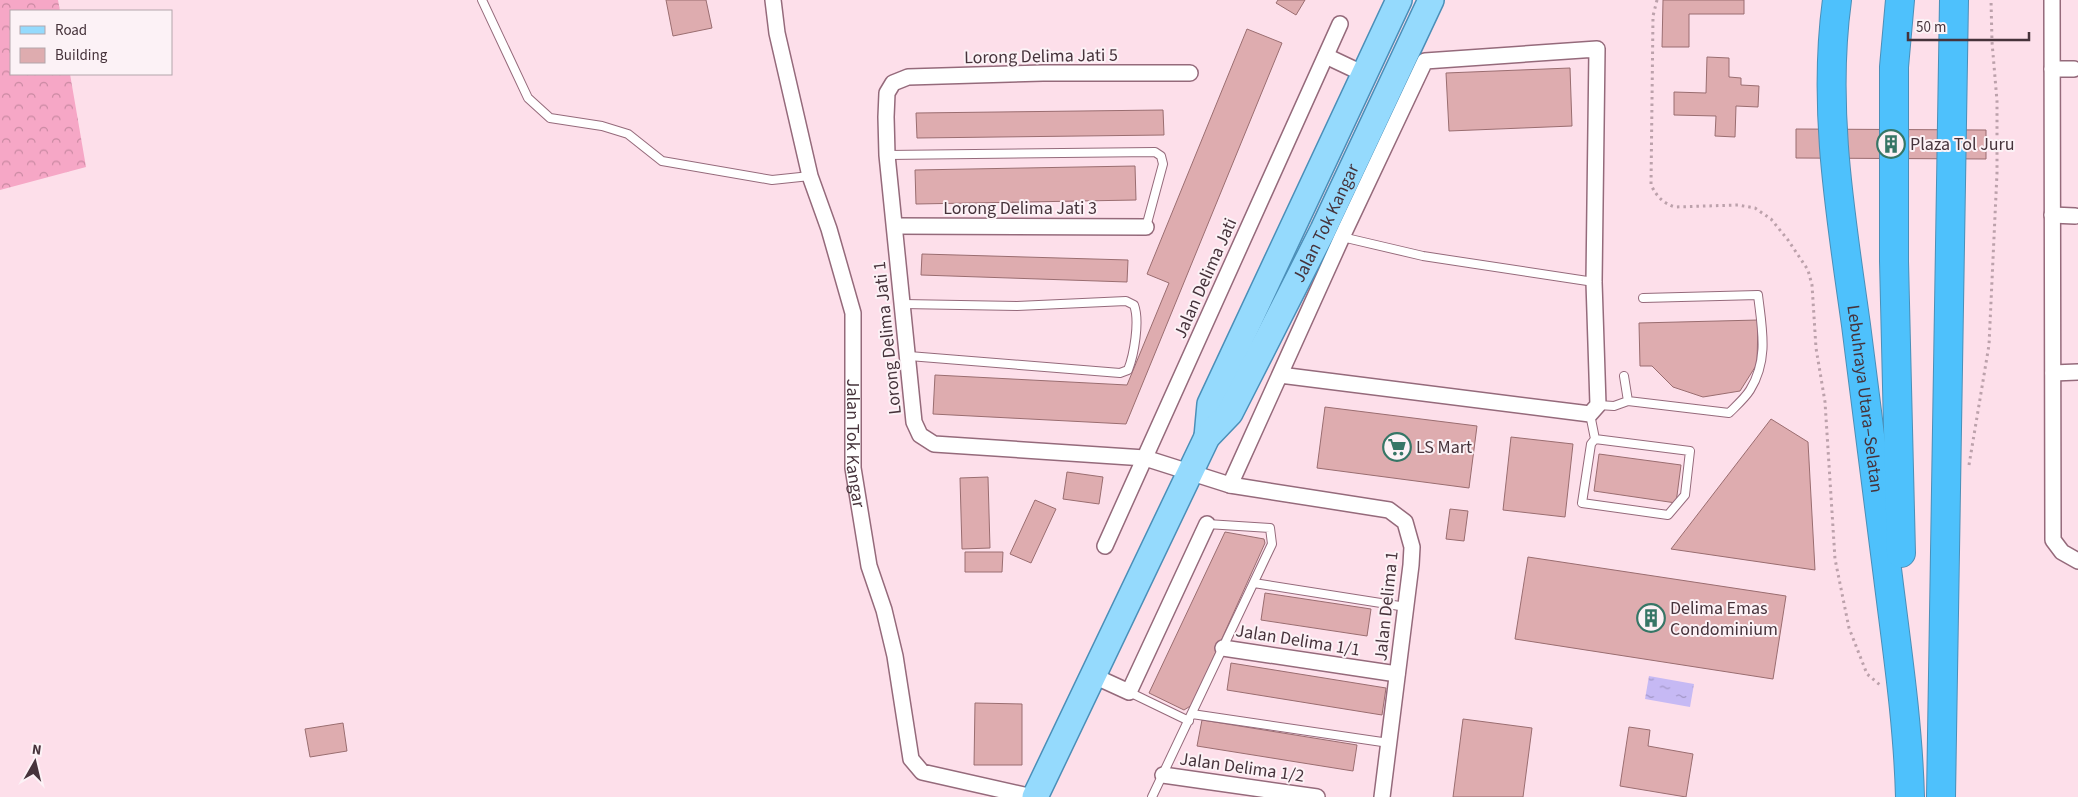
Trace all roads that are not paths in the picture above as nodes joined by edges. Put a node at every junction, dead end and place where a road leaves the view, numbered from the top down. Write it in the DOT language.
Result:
graph roads {
  1 [pos="482,0"];
  2 [pos="773,0"];
  3 [pos="1399,0"];
  4 [pos="1431,0"];
  5 [pos="1836,0"];
  6 [pos="1900,0"];
  7 [pos="1954,0"];
  8 [pos="2052,0"];
  9 [pos="1340,24"];
  10 [pos="1326,56"];
  11 [pos="2052,69"];
  12 [pos="2074,69"];
  13 [pos="1190,74"];
  14 [pos="1364,74"];
  15 [pos="893,83"];
  16 [pos="887,155"];
  17 [pos="810,176"];
  18 [pos="2052,215"];
  19 [pos="2075,216"];
  20 [pos="895,226"];
  21 [pos="1146,227"];
  22 [pos="1333,233"];
  23 [pos="1594,282"];
  24 [pos="1643,298"];
  25 [pos="903,304"];
  26 [pos="909,356"];
  27 [pos="2053,372"];
  28 [pos="2078,372"];
  29 [pos="1280,375"];
  30 [pos="1624,376"];
  31 [pos="1628,401"];
  32 [pos="1594,410"];
  33 [pos="1207,437"];
  34 [pos="1595,438"];
  35 [pos="1145,458"];
  36 [pos="1190,473"];
  37 [pos="1230,485"];
  38 [pos="1207,524"];
  39 [pos="1105,546"];
  40 [pos="2078,561"];
  41 [pos="1254,583"];
  42 [pos="1406,607"];
  43 [pos="1223,648"];
  44 [pos="1397,674"];
  45 [pos="1094,676"];
  46 [pos="1129,692"];
  47 [pos="1904,699"];
  48 [pos="1190,717"];
  49 [pos="1389,743"];
  50 [pos="1163,775"];
  51 [pos="1034,797"];
  52 [pos="1152,797"];
  53 [pos="1317,797"];
  54 [pos="1382,797"];
  55 [pos="1910,797"];
  56 [pos="1941,797"];
  1 -- 17 [label="lane"];
  2 -- 17 [label="street, Jalan Tok Kangar"];
  3 -- 14 [label="main road, Jalan Tok Kangar"];
  4 -- 22 [label="main road, Jalan Tok Kangar"];
  5 -- 47 [label="highway, Lebuhraya Utara–Selatan"];
  6 -- 47 [label="highway"];
  7 -- 56 [label="highway"];
  8 -- 11 [label="street"];
  9 -- 10 [label="street, Jalan Delima Jati"];
  10 -- 14 [label="street"];
  10 -- 35 [label="street, Jalan Delima Jati"];
  11 -- 12 [label="street"];
  11 -- 18 [label="street"];
  13 -- 15 [label="street, Lorong Delima Jati 5"];
  14 -- 33 [label="main road, Jalan Tok Kangar"];
  15 -- 16 [label="street, Lorong Delima Jati 1"];
  16 -- 20 [label="street, Lorong Delima Jati 1"];
  16 -- 21 [label="lane"];
  17 -- 51 [label="street, Jalan Tok Kangar"];
  18 -- 19 [label="street"];
  18 -- 27 [label="street"];
  20 -- 21 [label="street, Lorong Delima Jati 3"];
  20 -- 25 [label="street, Lorong Delima Jati 1"];
  22 -- 23 [label="lane"];
  22 -- 23 [label="street"];
  22 -- 29 [label="street"];
  22 -- 33 [label="main road, Jalan Tok Kangar"];
  23 -- 32 [label="street"];
  24 -- 31 [label="lane"];
  25 -- 26 [label="street, Lorong Delima Jati 1"];
  25 -- 26 [label="lane"];
  26 -- 35 [label="street, Lorong Delima Jati 1"];
  27 -- 28 [label="street"];
  27 -- 40 [label="street"];
  29 -- 32 [label="street"];
  29 -- 37 [label="street"];
  30 -- 31 [label="lane"];
  31 -- 32 [label="lane"];
  32 -- 34 [label="lane"];
  33 -- 36 [label="main road, Jalan Tok Kangar"];
  34 -- 34 [label="lane"];
  35 -- 36 [label="street, Lorong Delima Jati 1"];
  35 -- 39 [label="street, Jalan Delima Jati"];
  36 -- 37 [label="street, Jalan Delima 1"];
  36 -- 45 [label="main road, Jalan Tok Kangar"];
  37 -- 42 [label="street, Jalan Delima 1"];
  38 -- 41 [label="lane"];
  38 -- 46 [label="street"];
  41 -- 42 [label="lane"];
  41 -- 43 [label="lane"];
  42 -- 44 [label="street, Jalan Delima 1"];
  43 -- 44 [label="street, Jalan Delima 1/1"];
  43 -- 48 [label="lane"];
  44 -- 49 [label="street, Jalan Delima 1"];
  45 -- 46 [label="street"];
  45 -- 51 [label="main road, Jalan Tok Kangar"];
  46 -- 48 [label="lane"];
  47 -- 55 [label="highway, Lebuhraya Utara–Selatan"];
  48 -- 49 [label="lane"];
  48 -- 50 [label="lane"];
  49 -- 54 [label="street, Jalan Delima 1"];
  50 -- 52 [label="lane"];
  50 -- 53 [label="street, Jalan Delima 1/2"];
}
